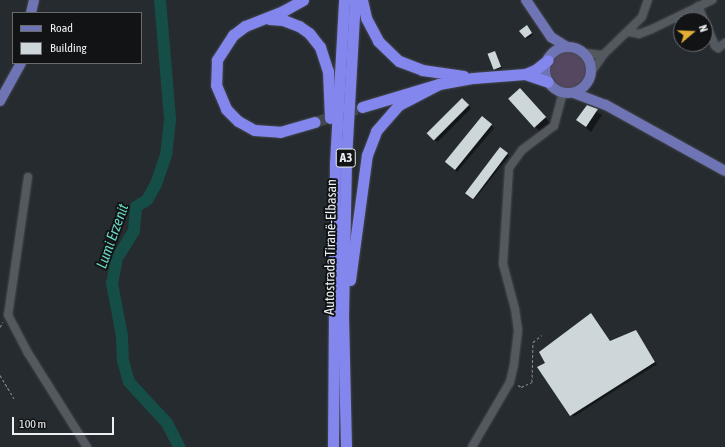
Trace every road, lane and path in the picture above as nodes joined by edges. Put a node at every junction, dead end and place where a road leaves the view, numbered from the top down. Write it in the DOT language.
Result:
graph roads {
  1 [pos="34,0"];
  2 [pos="303,0"];
  3 [pos="344,0"];
  4 [pos="355,0"];
  5 [pos="362,0"];
  6 [pos="526,0"];
  7 [pos="648,0"];
  8 [pos="712,0"];
  9 [pos="698,6"];
  10 [pos="31,12"];
  11 [pos="701,12"];
  12 [pos="258,21"];
  13 [pos="545,30"];
  14 [pos="629,32"];
  15 [pos="713,41"];
  16 [pos="725,43"];
  17 [pos="567,47"];
  18 [pos="584,53"];
  19 [pos="603,55"];
  20 [pos="549,58"];
  21 [pos="20,64"];
  22 [pos="525,74"];
  23 [pos="591,76"];
  24 [pos="473,78"];
  25 [pos="548,82"];
  26 [pos="438,84"];
  27 [pos="568,93"];
  28 [pos="0,101"];
  29 [pos="606,105"];
  30 [pos="362,107"];
  31 [pos="316,122"];
  32 [pos="335,163"];
  33 [pos="725,171"];
  34 [pos="28,177"];
  35 [pos="343,317"];
  36 [pos="542,335"];
  37 [pos="0,375"];
  38 [pos="510,382"];
  39 [pos="14,398"];
  40 [pos="86,447"];
  41 [pos="332,447"];
  42 [pos="346,447"];
  43 [pos="472,447"];
  1 -- 10 [label="main road"];
  2 -- 12 [label="highway"];
  3 -- 32 [label="highway, Autostrada Tiranë-Elbasan / A3"];
  4 -- 35 [label="highway, Autostrada Tiranë-Elbasan / A3"];
  5 -- 24 [label="highway"];
  6 -- 13 [label="main road"];
  7 -- 14 [label="street"];
  8 -- 9 [label="street"];
  9 -- 11 [label="street"];
  9 -- 14 [label="street"];
  12 -- 31 [label="highway"];
  12 -- 32 [label="highway"];
  13 -- 17 [label="main road"];
  13 -- 20 [label="main road"];
  14 -- 19 [label="street"];
  15 -- 16 [label="street"];
  17 -- 18 [label="main road"];
  17 -- 20 [label="main road"];
  18 -- 19 [label="street"];
  18 -- 23 [label="main road"];
  19 -- 23 [label="street"];
  20 -- 22 [label="highway"];
  20 -- 25 [label="main road"];
  21 -- 28 [label="main road"];
  22 -- 24 [label="highway"];
  22 -- 25 [label="highway"];
  23 -- 27 [label="main road"];
  23 -- 29 [label="main road"];
  24 -- 26 [label="highway"];
  25 -- 27 [label="main road"];
  26 -- 30 [label="highway"];
  26 -- 35 [label="highway"];
  27 -- 29 [label="main road"];
  27 -- 38 [label="street"];
  29 -- 33 [label="main road"];
  32 -- 41 [label="highway, Autostrada Tiranë-Elbasan / A3"];
  34 -- 40 [label="street"];
  35 -- 42 [label="highway, Autostrada Tiranë-Elbasan / A3"];
  36 -- 38 [label="path"];
  37 -- 39 [label="path"];
  38 -- 43 [label="street"];
}
